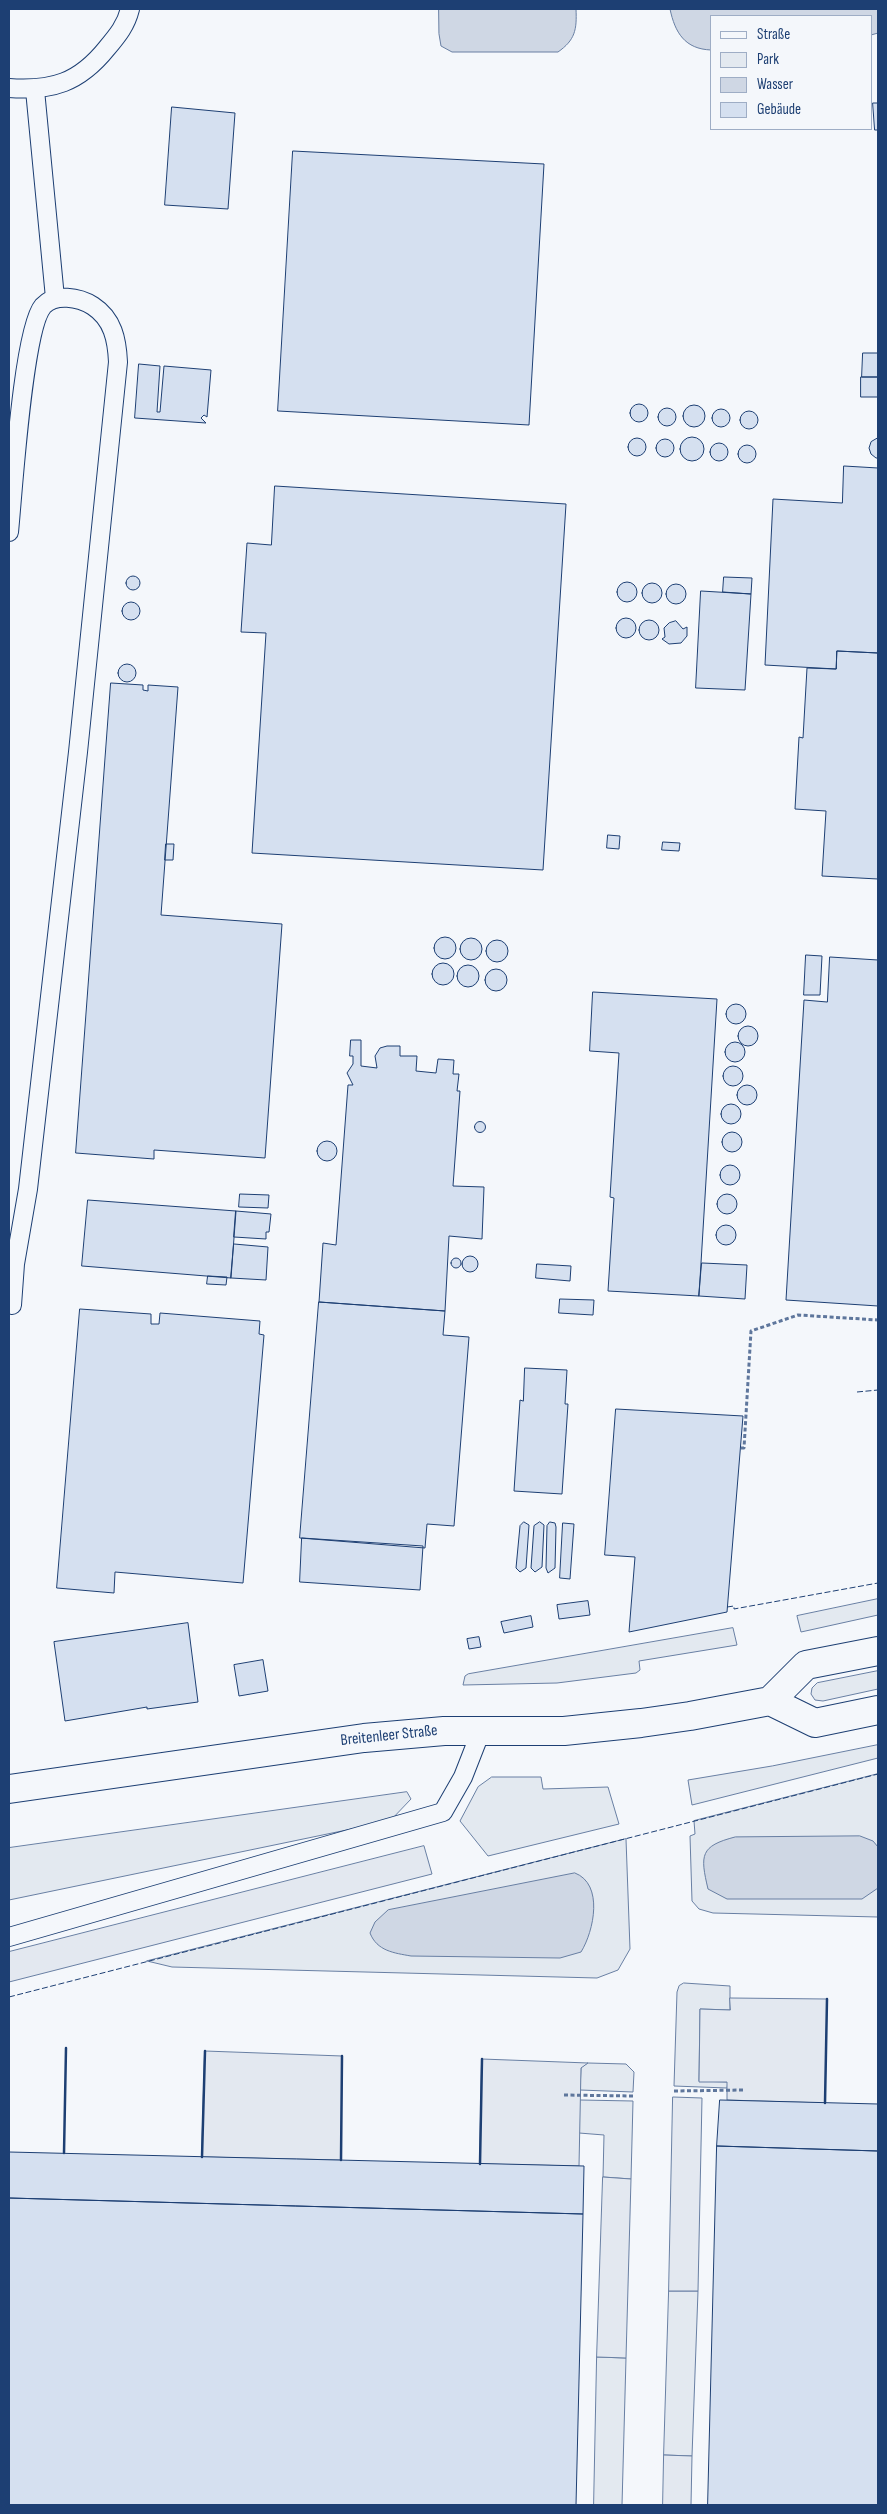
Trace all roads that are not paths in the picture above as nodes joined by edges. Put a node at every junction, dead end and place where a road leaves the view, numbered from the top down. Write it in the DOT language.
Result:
graph roads {
  1 [pos="130,9"];
  2 [pos="9,88"];
  3 [pos="35,90"];
  4 [pos="55,298"];
  5 [pos="11,493"];
  6 [pos="9,532"];
  7 [pos="12,1263"];
  8 [pos="12,1305"];
  9 [pos="878,1651"];
  10 [pos="770,1701"];
  11 [pos="878,1710"];
  12 [pos="481,1730"];
  13 [pos="9,1789"];
  14 [pos="9,1937"];
  1 -- 3 [label="lane"];
  2 -- 3 [label="lane"];
  3 -- 4 [label="lane"];
  4 -- 5 [label="lane"];
  4 -- 7 [label="lane"];
  5 -- 6 [label="lane"];
  7 -- 8 [label="lane"];
  9 -- 10 [label="main road"];
  10 -- 11 [label="main road"];
  10 -- 12 [label="main road, Breitenleer Straße"];
  12 -- 13 [label="main road, Breitenleer Straße"];
  12 -- 14 [label="lane"];
}
